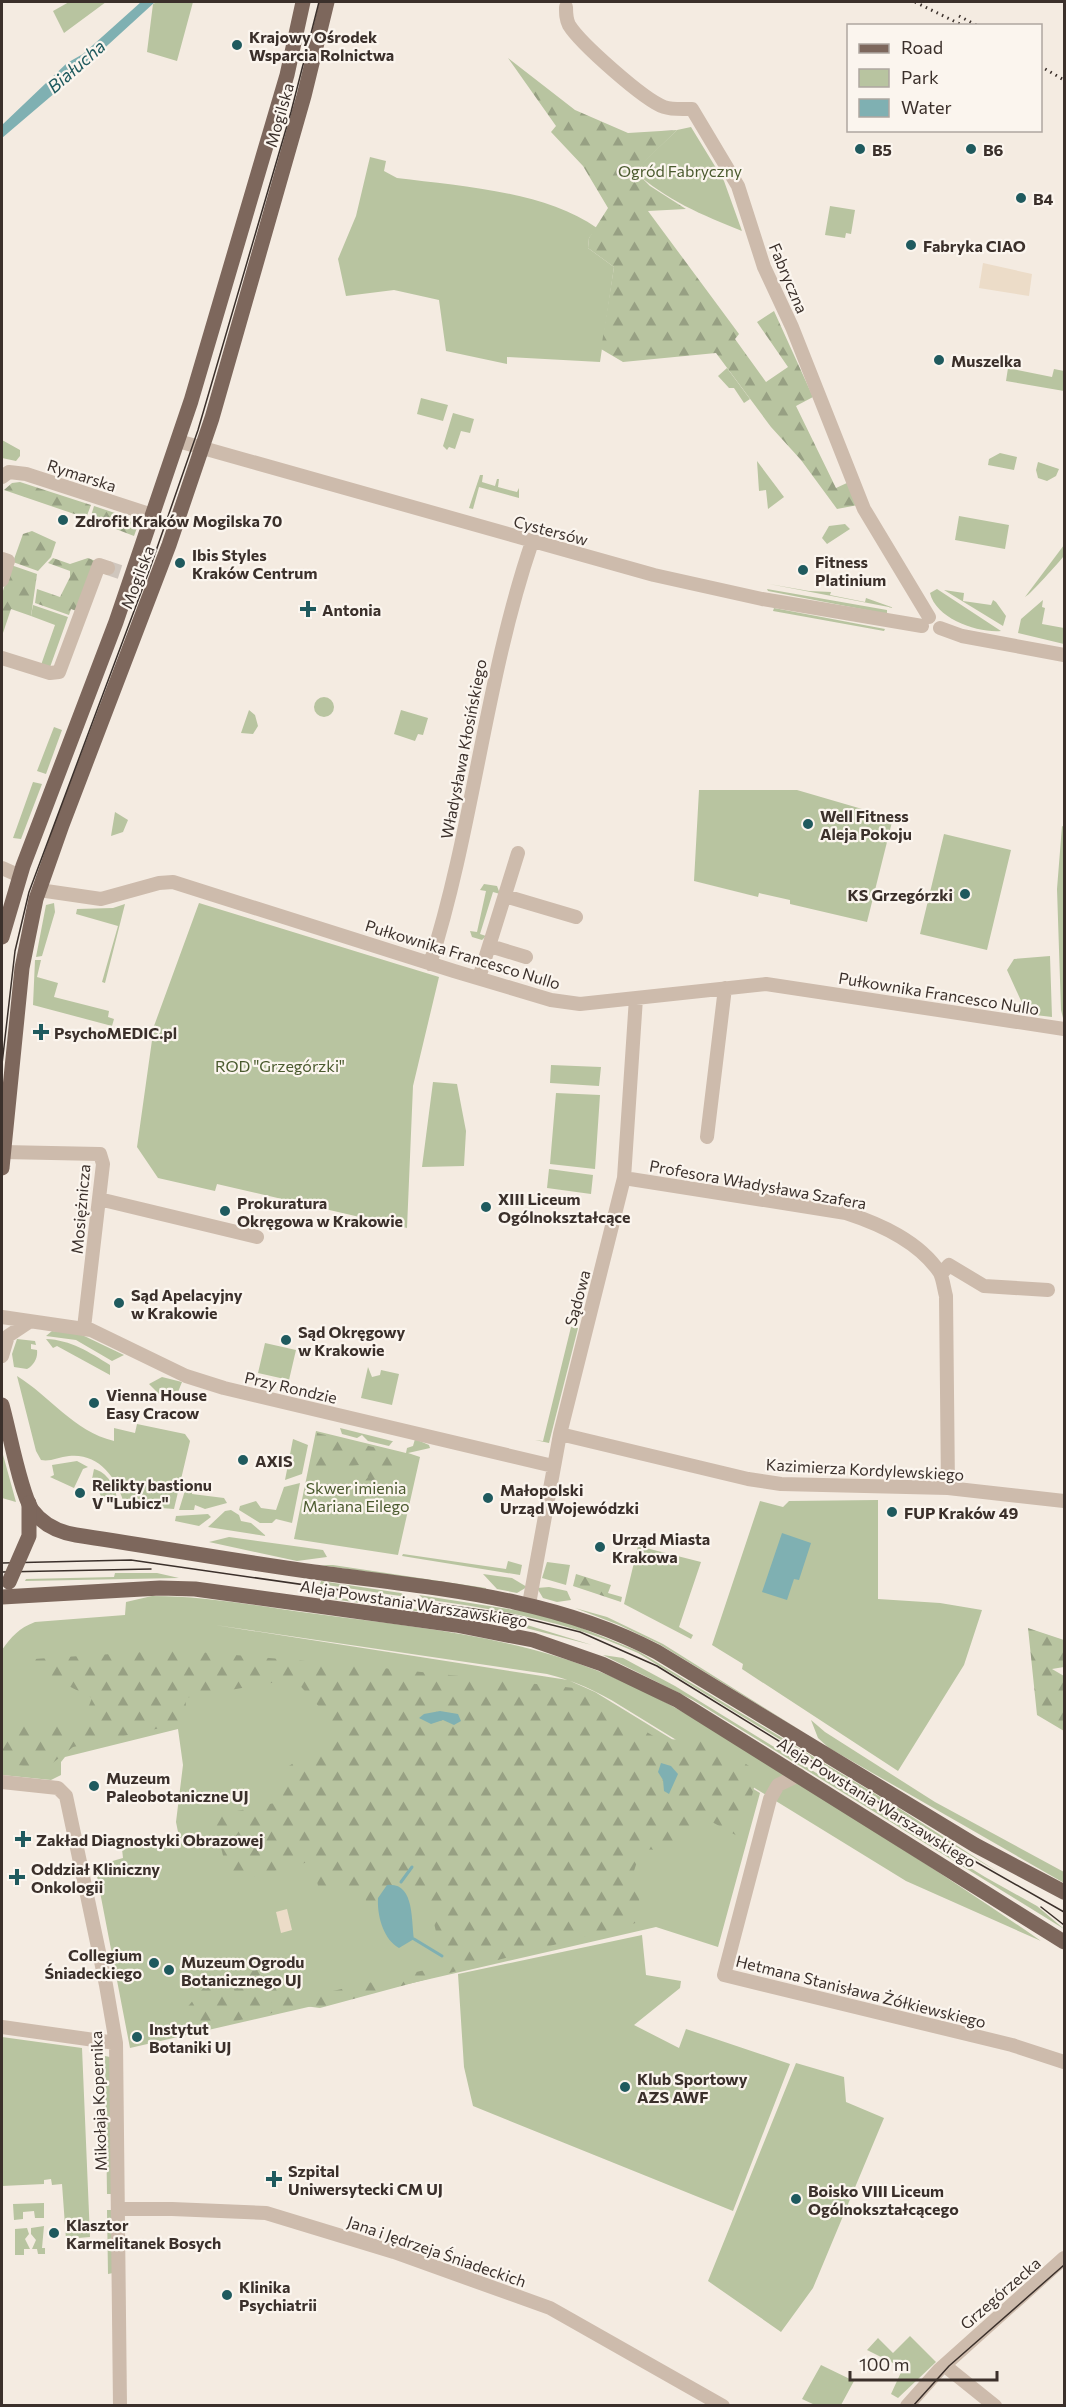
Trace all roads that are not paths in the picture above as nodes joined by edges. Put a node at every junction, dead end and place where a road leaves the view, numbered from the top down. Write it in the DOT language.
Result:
graph roads {
  1 [pos="303,2"];
  2 [pos="327,2"];
  3 [pos="566,7"];
  4 [pos="178,441"];
  5 [pos="201,446"];
  6 [pos="2,477"];
  7 [pos="152,515"];
  8 [pos="532,542"];
  9 [pos="2,559"];
  10 [pos="120,572"];
  11 [pos="2,580"];
  12 [pos="925,622"];
  13 [pos="1065,655"];
  14 [pos="2,658"];
  15 [pos="519,853"];
  16 [pos="2,868"];
  17 [pos="20,876"];
  18 [pos="39,890"];
  19 [pos="505,896"];
  20 [pos="576,916"];
  21 [pos="2,937"];
  22 [pos="490,946"];
  23 [pos="526,957"];
  24 [pos="430,964"];
  25 [pos="479,978"];
  26 [pos="725,988"];
  27 [pos="636,998"];
  28 [pos="1065,1029"];
  29 [pos="707,1137"];
  30 [pos="3,1152"];
  31 [pos="2,1168"];
  32 [pos="624,1178"];
  33 [pos="99,1199"];
  34 [pos="257,1237"];
  35 [pos="941,1274"];
  36 [pos="1048,1290"];
  37 [pos="2,1317"];
  38 [pos="29,1322"];
  39 [pos="84,1328"];
  40 [pos="2,1356"];
  41 [pos="2,1405"];
  42 [pos="560,1434"];
  43 [pos="553,1466"];
  44 [pos="948,1488"];
  45 [pos="1065,1502"];
  46 [pos="29,1503"];
  47 [pos="2,1596"];
  48 [pos="529,1604"];
  49 [pos="799,1775"];
  50 [pos="2,1782"];
  51 [pos="1065,1892"];
  52 [pos="1065,1942"];
  53 [pos="2,2026"];
  54 [pos="116,2043"];
  55 [pos="1065,2062"];
  56 [pos="118,2209"];
  57 [pos="1065,2258"];
  58 [pos="1065,2267"];
  59 [pos="950,2369"];
  60 [pos="120,2406"];
  61 [pos="723,2406"];
  62 [pos="907,2406"];
  63 [pos="916,2406"];
  64 [pos="995,2406"];
  1 -- 4 [label="main road, Mogilska"];
  2 -- 5 [label="main road, Mogilska"];
  3 -- 12 [label="street, Fabryczna"];
  4 -- 5 [label="street, Cystersów"];
  4 -- 7 [label="main road, Mogilska"];
  5 -- 8 [label="street, Cystersów"];
  5 -- 18 [label="main road, Mogilska"];
  6 -- 7 [label="street, Rymarska"];
  7 -- 10 [label="main road, Mogilska"];
  8 -- 12 [label="street, Cystersów"];
  8 -- 24 [label="street, Władysława Kłosińskiego"];
  9 -- 11 [label="street"];
  10 -- 14 [label="street"];
  10 -- 17 [label="main road, Mogilska"];
  12 -- 13 [label="street, Fabryczna"];
  15 -- 19 [label="street"];
  16 -- 17 [label="street"];
  17 -- 21 [label="main road, Mogilska"];
  18 -- 24 [label="street, Pułkownika Francesco Nullo"];
  18 -- 30 [label="main road, Mogilska"];
  19 -- 20 [label="street"];
  19 -- 22 [label="street"];
  22 -- 23 [label="street"];
  22 -- 25 [label="street"];
  24 -- 25 [label="street, Pułkownika Francesco Nullo"];
  25 -- 27 [label="street, Pułkownika Francesco Nullo"];
  26 -- 27 [label="street, Pułkownika Francesco Nullo"];
  26 -- 28 [label="street, Pułkownika Francesco Nullo"];
  26 -- 29 [label="street"];
  27 -- 32 [label="street, Sądowa"];
  30 -- 31 [label="main road, Mogilska"];
  30 -- 33 [label="street, Mosiężnicza"];
  32 -- 35 [label="street, Profesora Władysława Szafera"];
  32 -- 42 [label="street, Sądowa"];
  33 -- 34 [label="street"];
  33 -- 39 [label="street, Mosiężnicza"];
  35 -- 36 [label="street"];
  35 -- 44 [label="street"];
  37 -- 38 [label="street, Przy Rondzie"];
  38 -- 39 [label="street, Przy Rondzie"];
  38 -- 40 [label="street"];
  39 -- 43 [label="street, Przy Rondzie"];
  41 -- 46 [label="main road"];
  42 -- 43 [label="street, Sądowa"];
  42 -- 44 [label="street, Kazimierza Kordylewskiego"];
  43 -- 48 [label="street, Sądowa"];
  44 -- 45 [label="street, Kazimierza Kordylewskiego"];
  46 -- 47 [label="main road, bridge"];
  46 -- 48 [label="main road, Aleja Powstania Warszawskiego"];
  47 -- 49 [label="main road, Aleja Powstania Warszawskiego"];
  48 -- 51 [label="main road, Aleja Powstania Warszawskiego"];
  49 -- 52 [label="main road, Aleja Powstania Warszawskiego"];
  49 -- 55 [label="street, Hetmana Stanisława Żółkiewskiego"];
  50 -- 54 [label="street, Mikołaja Kopernika"];
  53 -- 54 [label="street"];
  54 -- 56 [label="street, Mikołaja Kopernika"];
  56 -- 60 [label="street, Mikołaja Kopernika"];
  56 -- 61 [label="street, Jana i Jędrzeja Śniadeckich"];
  57 -- 62 [label="street, Grzegórzecka"];
  58 -- 59 [label="street, Grzegórzecka"];
  59 -- 63 [label="street, Grzegórzecka"];
  59 -- 64 [label="street"];
}
